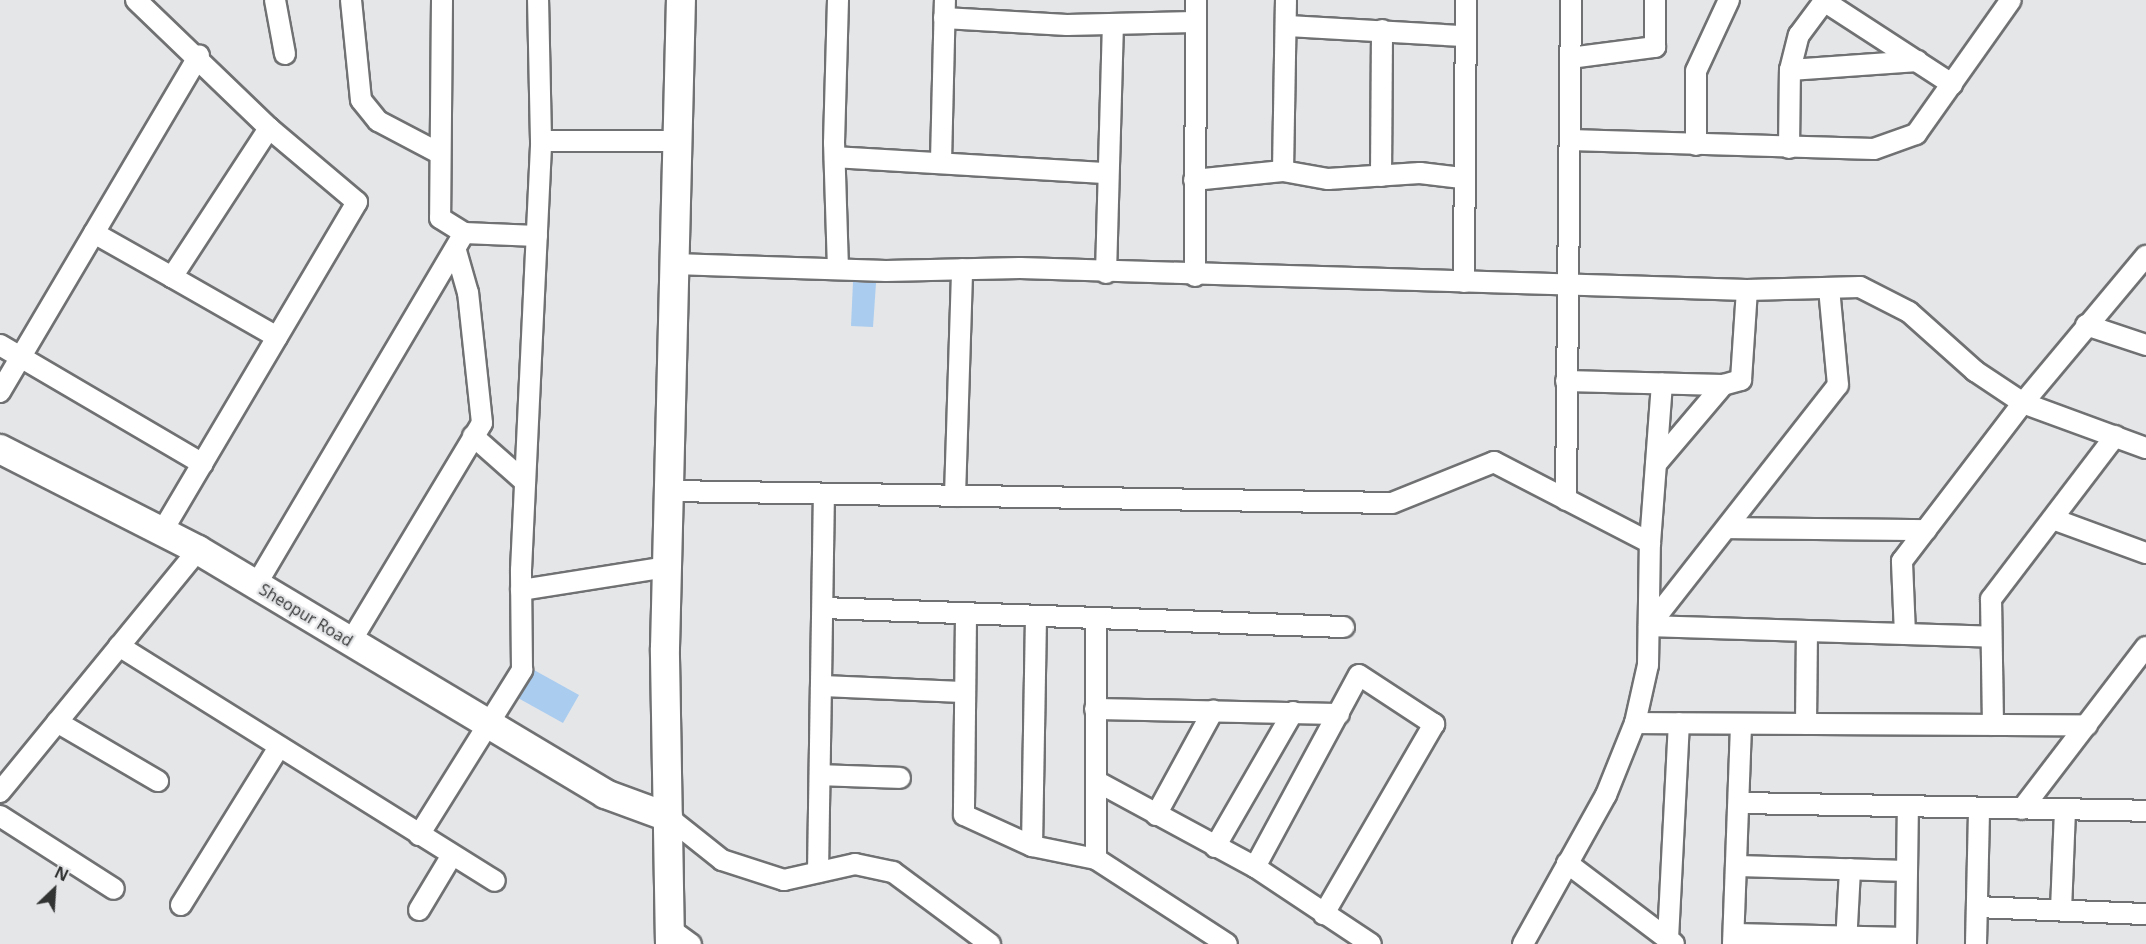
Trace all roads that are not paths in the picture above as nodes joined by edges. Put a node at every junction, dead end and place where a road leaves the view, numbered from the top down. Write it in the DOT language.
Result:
graph roads {
  1 [pos="136,0"];
  2 [pos="275,0"];
  3 [pos="351,0"];
  4 [pos="442,0"];
  5 [pos="538,0"];
  6 [pos="681,0"];
  7 [pos="838,0"];
  8 [pos="1196,0"];
  9 [pos="1286,0"];
  10 [pos="1467,0"];
  11 [pos="1571,0"];
  12 [pos="1655,0"];
  13 [pos="1729,0"];
  14 [pos="1825,0"];
  15 [pos="2002,3"];
  16 [pos="945,9"];
  17 [pos="1194,22"];
  18 [pos="1113,26"];
  19 [pos="1288,26"];
  20 [pos="1382,30"];
  21 [pos="1464,36"];
  22 [pos="285,54"];
  23 [pos="199,56"];
  24 [pos="1570,58"];
  25 [pos="1918,61"];
  26 [pos="1790,70"];
  27 [pos="1952,84"];
  28 [pos="269,128"];
  29 [pos="1570,140"];
  30 [pos="541,141"];
  31 [pos="677,141"];
  32 [pos="1696,145"];
  33 [pos="1789,148"];
  34 [pos="439,153"];
  35 [pos="835,157"];
  36 [pos="941,161"];
  37 [pos="1283,171"];
  38 [pos="1107,173"];
  39 [pos="1381,176"];
  40 [pos="1462,178"];
  41 [pos="1194,180"];
  42 [pos="94,233"];
  43 [pos="464,233"];
  44 [pos="537,236"];
  45 [pos="456,252"];
  46 [pos="2146,256"];
  47 [pos="674,264"];
  48 [pos="838,269"];
  49 [pos="962,269"];
  50 [pos="1106,273"];
  51 [pos="1195,276"];
  52 [pos="172,277"];
  53 [pos="1464,282"];
  54 [pos="1565,283"];
  55 [pos="1829,288"];
  56 [pos="1747,290"];
  57 [pos="2086,325"];
  58 [pos="278,337"];
  59 [pos="0,345"];
  60 [pos="2146,345"];
  61 [pos="21,356"];
  62 [pos="1566,381"];
  63 [pos="1662,383"];
  64 [pos="1723,385"];
  65 [pos="0,392"];
  66 [pos="2023,403"];
  67 [pos="473,436"];
  68 [pos="2115,436"];
  69 [pos="2146,448"];
  70 [pos="0,449"];
  71 [pos="202,464"];
  72 [pos="1656,464"];
  73 [pos="525,482"];
  74 [pos="669,491"];
  75 [pos="824,494"];
  76 [pos="955,496"];
  77 [pos="1566,500"];
  78 [pos="2053,519"];
  79 [pos="1728,528"];
  80 [pos="163,530"];
  81 [pos="1926,530"];
  82 [pos="1650,543"];
  83 [pos="198,550"];
  84 [pos="2146,553"];
  85 [pos="667,567"];
  86 [pos="256,585"];
  87 [pos="521,590"];
  88 [pos="822,608"];
  89 [pos="966,616"];
  90 [pos="1036,619"];
  91 [pos="1096,621"];
  92 [pos="1649,626"];
  93 [pos="1344,627"];
  94 [pos="1807,631"];
  95 [pos="1905,634"];
  96 [pos="1991,637"];
  97 [pos="351,641"];
  98 [pos="119,646"];
  99 [pos="2146,647"];
  100 [pos="821,686"];
  101 [pos="964,692"];
  102 [pos="1095,709"];
  103 [pos="1213,711"];
  104 [pos="1293,712"];
  105 [pos="1339,714"];
  106 [pos="57,722"];
  107 [pos="1635,723"];
  108 [pos="1679,723"];
  109 [pos="488,724"];
  110 [pos="1741,724"];
  111 [pos="1806,724"];
  112 [pos="1993,725"];
  113 [pos="2086,725"];
  114 [pos="279,747"];
  115 [pos="820,775"];
  116 [pos="900,778"];
  117 [pos="158,781"];
  118 [pos="1096,781"];
  119 [pos="0,792"];
  120 [pos="1742,802"];
  121 [pos="1908,806"];
  122 [pos="1979,808"];
  123 [pos="2022,808"];
  124 [pos="2065,809"];
  125 [pos="2146,811"];
  126 [pos="0,816"];
  127 [pos="1156,816"];
  128 [pos="668,817"];
  129 [pos="419,835"];
  130 [pos="1032,846"];
  131 [pos="1215,847"];
  132 [pos="452,855"];
  133 [pos="1096,859"];
  134 [pos="1567,863"];
  135 [pos="1738,866"];
  136 [pos="1255,867"];
  137 [pos="1850,869"];
  138 [pos="1907,871"];
  139 [pos="818,872"];
  140 [pos="495,881"];
  141 [pos="114,889"];
  142 [pos="181,905"];
  143 [pos="1977,907"];
  144 [pos="419,910"];
  145 [pos="2061,910"];
  146 [pos="1324,914"];
  147 [pos="2146,914"];
  148 [pos="677,939"];
  149 [pos="1734,939"];
  150 [pos="1846,940"];
  151 [pos="1906,941"];
  152 [pos="1671,942"];
  153 [pos="990,944"];
  154 [pos="1227,944"];
  155 [pos="1371,944"];
  156 [pos="1523,944"];
  157 [pos="1976,944"];
  1 -- 23 [label="street"];
  2 -- 22 [label="street"];
  3 -- 34 [label="street"];
  4 -- 34 [label="street"];
  5 -- 30 [label="street"];
  6 -- 31 [label="street"];
  7 -- 35 [label="street"];
  8 -- 17 [label="street"];
  9 -- 19 [label="street"];
  10 -- 21 [label="street"];
  11 -- 24 [label="street"];
  12 -- 24 [label="street"];
  13 -- 32 [label="street"];
  14 -- 25 [label="street"];
  14 -- 26 [label="street"];
  15 -- 27 [label="street"];
  16 -- 18 [label="street"];
  16 -- 36 [label="street"];
  17 -- 18 [label="street"];
  17 -- 41 [label="street"];
  18 -- 38 [label="street"];
  19 -- 20 [label="street"];
  19 -- 37 [label="street"];
  20 -- 21 [label="street"];
  20 -- 39 [label="street"];
  21 -- 40 [label="street"];
  23 -- 28 [label="street"];
  23 -- 42 [label="street"];
  24 -- 29 [label="street"];
  25 -- 26 [label="street"];
  25 -- 27 [label="street"];
  26 -- 33 [label="street"];
  27 -- 33 [label="street"];
  28 -- 52 [label="street"];
  28 -- 58 [label="street"];
  29 -- 32 [label="street"];
  29 -- 54 [label="street"];
  30 -- 31 [label="street"];
  30 -- 44 [label="street"];
  31 -- 47 [label="street"];
  32 -- 33 [label="street"];
  34 -- 43 [label="street"];
  35 -- 36 [label="street"];
  35 -- 48 [label="street"];
  36 -- 38 [label="street"];
  37 -- 39 [label="street"];
  37 -- 41 [label="street"];
  38 -- 50 [label="street"];
  39 -- 40 [label="street"];
  40 -- 53 [label="street"];
  41 -- 51 [label="street"];
  42 -- 52 [label="street"];
  42 -- 61 [label="street"];
  43 -- 44 [label="street"];
  43 -- 45 [label="street"];
  44 -- 73 [label="street"];
  45 -- 67 [label="street"];
  45 -- 86 [label="street"];
  46 -- 57 [label="street"];
  47 -- 48 [label="street"];
  47 -- 74 [label="street"];
  48 -- 49 [label="street"];
  49 -- 50 [label="street"];
  49 -- 76 [label="street"];
  50 -- 51 [label="street"];
  51 -- 53 [label="street"];
  52 -- 58 [label="street"];
  53 -- 54 [label="street"];
  54 -- 56 [label="street"];
  54 -- 62 [label="street"];
  55 -- 56 [label="street"];
  55 -- 66 [label="street"];
  55 -- 79 [label="street"];
  56 -- 64 [label="street"];
  57 -- 60 [label="street"];
  57 -- 66 [label="street"];
  58 -- 71 [label="street"];
  59 -- 61 [label="street"];
  61 -- 65 [label="street"];
  61 -- 71 [label="street"];
  62 -- 63 [label="street"];
  62 -- 77 [label="street"];
  63 -- 64 [label="street"];
  63 -- 72 [label="street"];
  64 -- 72 [label="street"];
  66 -- 68 [label="street"];
  66 -- 81 [label="street"];
  67 -- 73 [label="street"];
  67 -- 97 [label="street"];
  68 -- 69 [label="street"];
  68 -- 78 [label="street"];
  70 -- 80 [label="street, Sheopur Road"];
  71 -- 80 [label="street"];
  72 -- 82 [label="street"];
  73 -- 87 [label="street"];
  74 -- 75 [label="street"];
  74 -- 85 [label="street"];
  75 -- 76 [label="street"];
  75 -- 88 [label="street"];
  76 -- 77 [label="street"];
  77 -- 82 [label="street"];
  78 -- 84 [label="street"];
  78 -- 96 [label="street"];
  79 -- 81 [label="street"];
  79 -- 92 [label="street"];
  80 -- 83 [label="street, Sheopur Road"];
  81 -- 95 [label="street"];
  82 -- 92 [label="street"];
  83 -- 86 [label="street, Sheopur Road"];
  83 -- 98 [label="street"];
  85 -- 87 [label="street"];
  85 -- 128 [label="street"];
  86 -- 97 [label="street, Sheopur Road"];
  87 -- 109 [label="street"];
  88 -- 89 [label="street"];
  88 -- 100 [label="street"];
  89 -- 90 [label="street"];
  89 -- 101 [label="street"];
  90 -- 91 [label="street"];
  90 -- 130 [label="street"];
  91 -- 93 [label="street"];
  91 -- 102 [label="street"];
  92 -- 94 [label="street"];
  92 -- 107 [label="street"];
  94 -- 95 [label="street"];
  94 -- 111 [label="street"];
  95 -- 96 [label="street"];
  96 -- 112 [label="street"];
  97 -- 109 [label="street, Sheopur Road"];
  98 -- 106 [label="street"];
  98 -- 114 [label="street"];
  99 -- 113 [label="street"];
  100 -- 101 [label="street"];
  100 -- 115 [label="street"];
  101 -- 130 [label="street"];
  102 -- 103 [label="street"];
  102 -- 118 [label="street"];
  103 -- 104 [label="street"];
  103 -- 127 [label="street"];
  104 -- 105 [label="street"];
  104 -- 131 [label="street"];
  105 -- 136 [label="street"];
  105 -- 146 [label="street"];
  106 -- 117 [label="street"];
  106 -- 119 [label="street"];
  107 -- 108 [label="street"];
  107 -- 134 [label="street"];
  108 -- 110 [label="street"];
  108 -- 152 [label="street"];
  109 -- 128 [label="street, Sheopur Road"];
  109 -- 129 [label="street"];
  110 -- 111 [label="street"];
  110 -- 120 [label="street"];
  111 -- 112 [label="street"];
  112 -- 113 [label="street"];
  113 -- 123 [label="street"];
  114 -- 129 [label="street"];
  114 -- 142 [label="street"];
  115 -- 116 [label="street"];
  115 -- 139 [label="street"];
  118 -- 127 [label="street"];
  118 -- 133 [label="street"];
  120 -- 121 [label="street"];
  120 -- 135 [label="street"];
  121 -- 122 [label="street"];
  121 -- 138 [label="street"];
  122 -- 123 [label="street"];
  122 -- 143 [label="street"];
  123 -- 124 [label="street"];
  124 -- 125 [label="street"];
  124 -- 145 [label="street"];
  126 -- 141 [label="street"];
  127 -- 131 [label="street"];
  128 -- 139 [label="street"];
  128 -- 148 [label="street"];
  129 -- 132 [label="street"];
  130 -- 133 [label="street"];
  131 -- 136 [label="street"];
  132 -- 140 [label="street"];
  132 -- 144 [label="street"];
  133 -- 154 [label="street"];
  134 -- 152 [label="street"];
  134 -- 156 [label="street"];
  135 -- 137 [label="street"];
  135 -- 149 [label="street"];
  136 -- 146 [label="street"];
  137 -- 138 [label="street"];
  137 -- 150 [label="street"];
  138 -- 151 [label="street"];
  139 -- 153 [label="street"];
  143 -- 145 [label="street"];
  143 -- 157 [label="street"];
  145 -- 147 [label="street"];
  146 -- 155 [label="street"];
  149 -- 150 [label="street"];
  150 -- 151 [label="street"];
}
